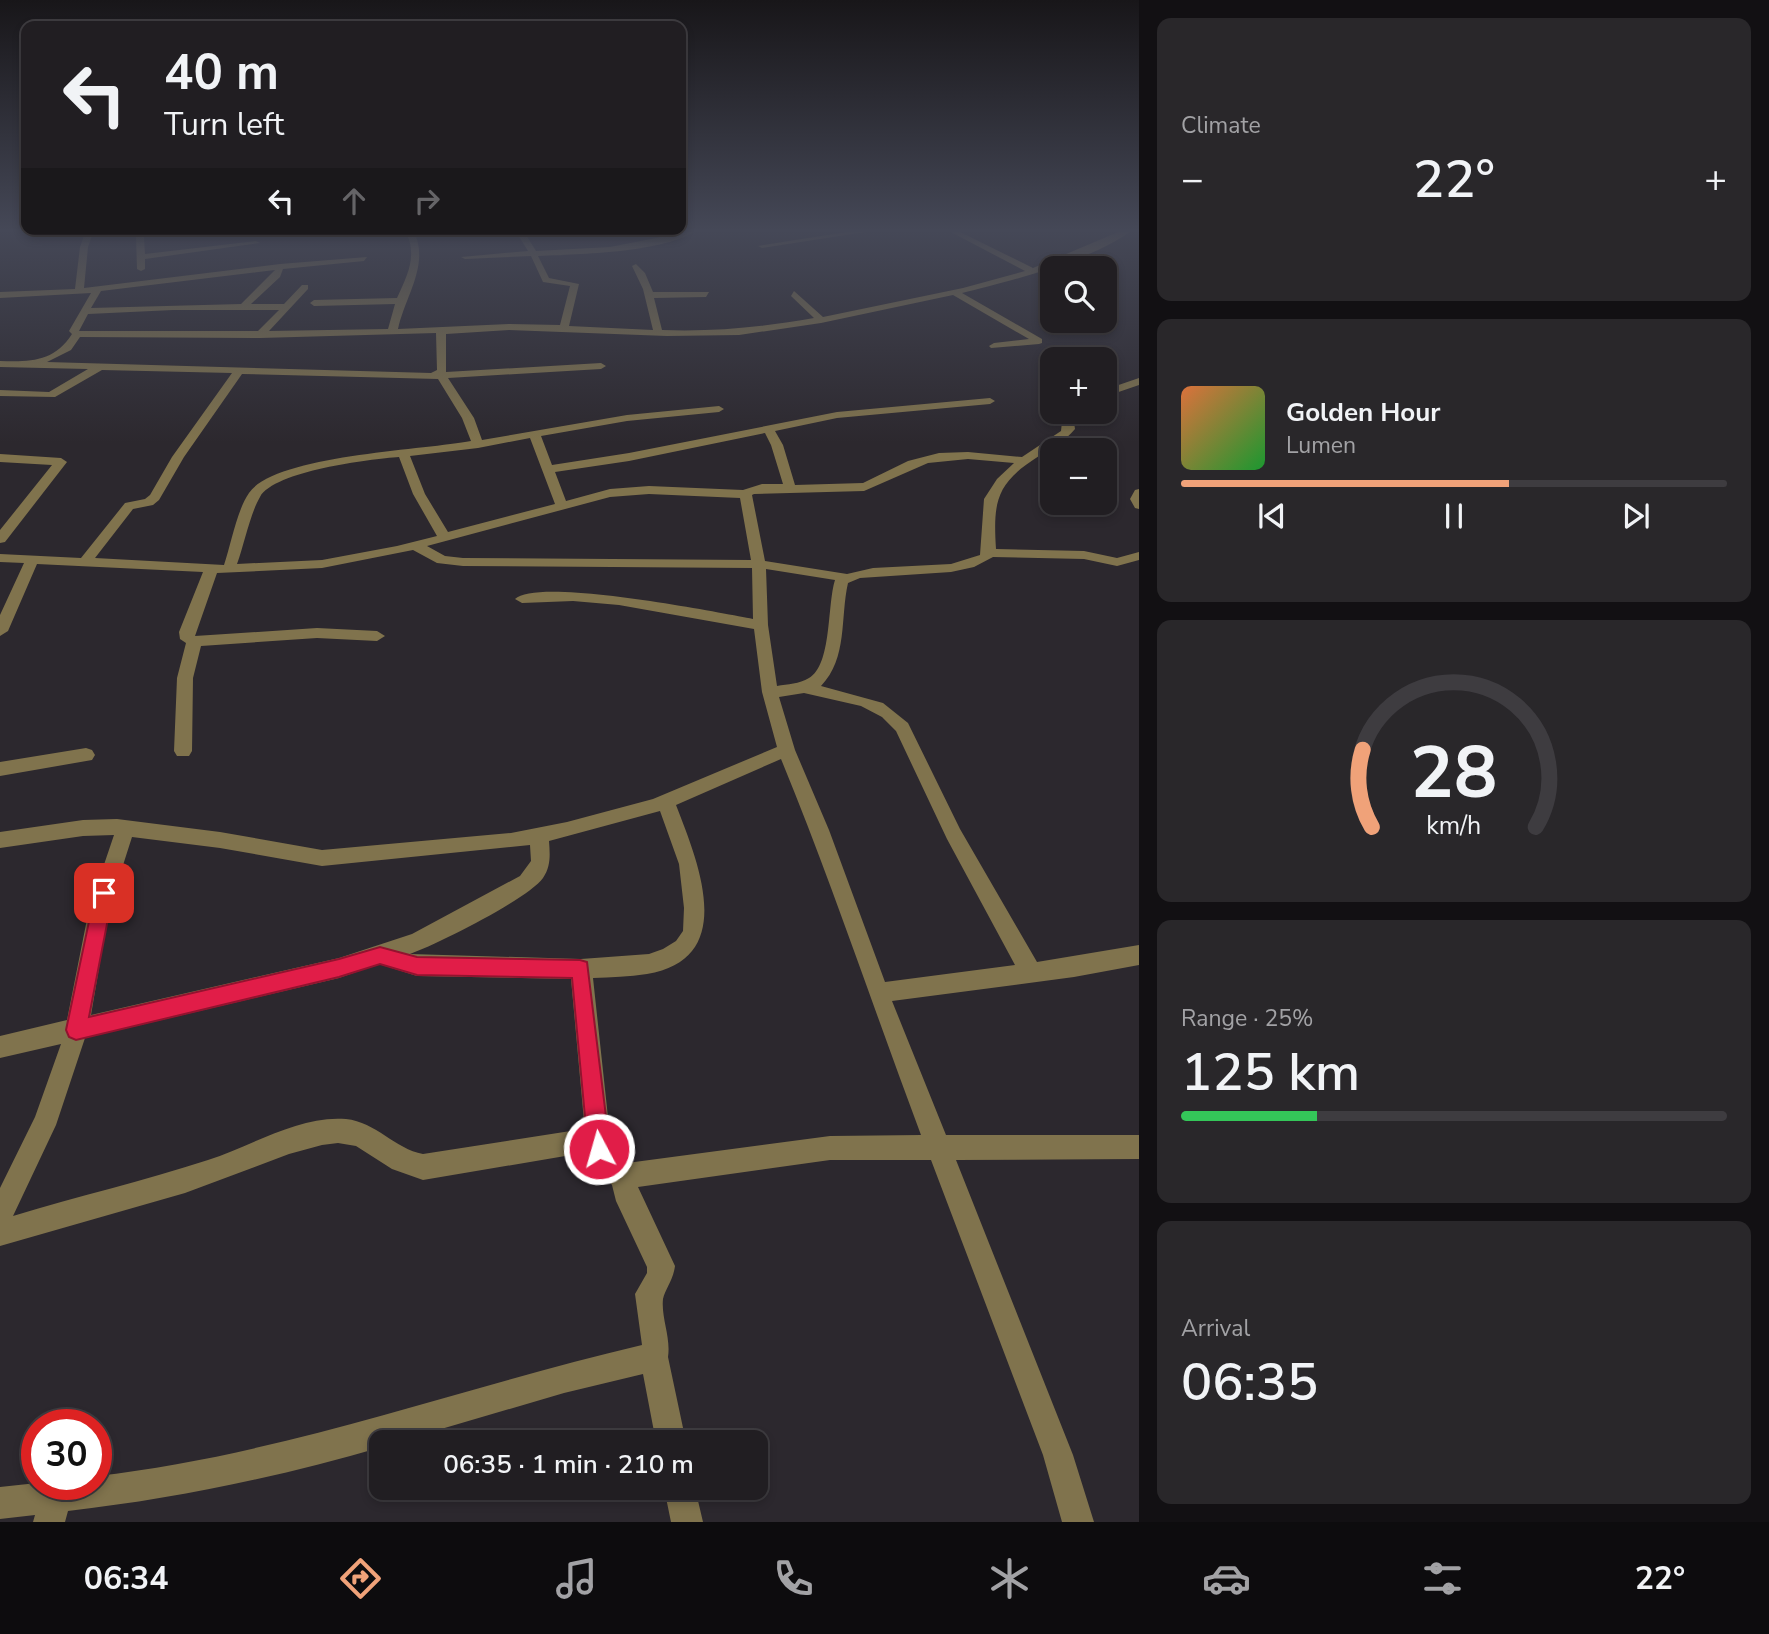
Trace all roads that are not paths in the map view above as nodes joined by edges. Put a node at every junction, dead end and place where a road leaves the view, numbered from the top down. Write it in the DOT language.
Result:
graph roads {
  1 [pos="92,301"];
  2 [pos="248,301"];
  3 [pos="290,301"];
  4 [pos="400,301"];
  5 [pos="401,301"];
  6 [pos="571,301"];
  7 [pos="650,301"];
  8 [pos="801,301"];
  9 [pos="915,301"];
  10 [pos="969,301"];
  11 [pos="314,303"];
  12 [pos="244,306"];
  13 [pos="284,307"];
  14 [pos="86,312"];
  15 [pos="821,320"];
  16 [pos="564,327"];
  17 [pos="445,330"];
  18 [pos="658,332"];
  19 [pos="393,333"];
  20 [pos="76,334"];
  21 [pos="260,335"];
  22 [pos="994,346"];
  23 [pos="0,364"];
  24 [pos="33,364"];
  25 [pos="102,365"];
  26 [pos="601,366"];
  27 [pos="239,371"];
  28 [pos="437,376"];
  29 [pos="1139,381"];
  30 [pos="1117,389"];
  31 [pos="0,393"];
  32 [pos="990,401"];
  33 [pos="719,409"];
  34 [pos="1068,424"];
  35 [pos="768,429"];
  36 [pos="534,434"];
  37 [pos="478,445"];
  38 [pos="404,455"];
  39 [pos="5,459"];
  40 [pos="1024,461"];
  41 [pos="546,470"];
  42 [pos="0,472"];
  43 [pos="790,487"];
  44 [pos="1139,493"];
  45 [pos="747,494"];
  46 [pos="1139,505"];
  47 [pos="562,506"];
  48 [pos="444,537"];
  49 [pos="0,539"];
  50 [pos="414,545"];
  51 [pos="987,553"];
  52 [pos="1139,556"];
  53 [pos="0,558"];
  54 [pos="33,558"];
  55 [pos="86,561"];
  56 [pos="759,564"];
  57 [pos="212,568"];
  58 [pos="229,569"];
  59 [pos="848,578"];
  60 [pos="522,599"];
  61 [pos="761,625"];
  62 [pos="0,631"];
  63 [pos="377,636"];
  64 [pos="194,640"];
  65 [pos="807,688"];
  66 [pos="770,692"];
  67 [pos="786,750"];
  68 [pos="183,751"];
  69 [pos="86,755"];
  70 [pos="0,769"];
  71 [pos="666,801"];
  72 [pos="126,828"];
  73 [pos="539,835"];
  74 [pos="0,840"];
  75 [pos="380,955"];
  76 [pos="1139,955"];
  77 [pos="580,969"];
  78 [pos="1032,973"];
  79 [pos="878,993"];
  80 [pos="76,1030"];
  81 [pos="0,1047"];
  82 [pos="936,1146"];
  83 [pos="1139,1147"];
  84 [pos="599,1149"];
  85 [pos="625,1182"];
  86 [pos="0,1213"];
  87 [pos="0,1233"];
  88 [pos="654,1357"];
  89 [pos="669,1430"];
  90 [pos="682,1500"];
  91 [pos="0,1503"];
  92 [pos="52,1511"];
  93 [pos="687,1522"];
  94 [pos="1078,1522"];
  1 -- 14 [label="street"];
  2 -- 12 [label="street"];
  3 -- 13 [label="street"];
  4 -- 11 [label="street"];
  5 -- 19 [label="street"];
  6 -- 16 [label="street"];
  7 -- 18 [label="street"];
  8 -- 15 [label="street"];
  9 -- 15 [label="street"];
  10 -- 22 [label="street"];
  12 -- 13 [label="street"];
  12 -- 14 [label="street"];
  13 -- 21 [label="street"];
  14 -- 20 [label="street"];
  15 -- 18 [label="street"];
  16 -- 17 [label="street"];
  16 -- 18 [label="street"];
  17 -- 19 [label="street"];
  17 -- 28 [label="street"];
  19 -- 21 [label="street"];
  20 -- 21 [label="street"];
  20 -- 24 [label="street"];
  23 -- 24 [label="street"];
  24 -- 25 [label="street"];
  25 -- 27 [label="street"];
  25 -- 31 [label="street"];
  26 -- 28 [label="street"];
  27 -- 28 [label="street"];
  27 -- 55 [label="street"];
  28 -- 37 [label="street"];
  29 -- 30 [label="street"];
  32 -- 35 [label="street"];
  33 -- 36 [label="street"];
  34 -- 40 [label="street"];
  35 -- 41 [label="street"];
  35 -- 43 [label="street"];
  36 -- 37 [label="street"];
  36 -- 41 [label="street"];
  37 -- 38 [label="street"];
  38 -- 48 [label="street"];
  38 -- 58 [label="street"];
  39 -- 42 [label="street"];
  39 -- 49 [label="street"];
  40 -- 43 [label="street"];
  40 -- 51 [label="street"];
  41 -- 47 [label="street"];
  43 -- 45 [label="street"];
  44 -- 46 [label="street"];
  45 -- 47 [label="street"];
  45 -- 56 [label="street"];
  47 -- 48 [label="street"];
  48 -- 50 [label="street"];
  50 -- 56 [label="street"];
  50 -- 58 [label="street"];
  51 -- 52 [label="street"];
  51 -- 59 [label="street"];
  53 -- 54 [label="street"];
  54 -- 55 [label="street"];
  54 -- 62 [label="street"];
  55 -- 57 [label="street"];
  56 -- 59 [label="street"];
  56 -- 61 [label="street"];
  57 -- 58 [label="street"];
  57 -- 64 [label="street"];
  59 -- 65 [label="street"];
  60 -- 61 [label="street"];
  61 -- 66 [label="street"];
  63 -- 64 [label="street"];
  64 -- 68 [label="street"];
  65 -- 66 [label="street"];
  65 -- 78 [label="street"];
  66 -- 67 [label="street"];
  67 -- 71 [label="street"];
  67 -- 79 [label="street"];
  69 -- 70 [label="street"];
  71 -- 73 [label="street"];
  71 -- 77 [label="street"];
  72 -- 73 [label="street"];
  72 -- 74 [label="street"];
  72 -- 80 [label="street"];
  73 -- 75 [label="street"];
  75 -- 77 [label="street"];
  75 -- 80 [label="street"];
  76 -- 78 [label="street"];
  77 -- 84 [label="street"];
  78 -- 79 [label="street"];
  79 -- 82 [label="street"];
  80 -- 81 [label="street"];
  80 -- 86 [label="street"];
  82 -- 83 [label="street"];
  82 -- 85 [label="street"];
  82 -- 94 [label="street"];
  84 -- 85 [label="street"];
  84 -- 87 [label="street"];
  85 -- 88 [label="street"];
  88 -- 89 [label="street"];
  88 -- 92 [label="street"];
  90 -- 93 [label="street"];
  91 -- 92 [label="street"];
}
